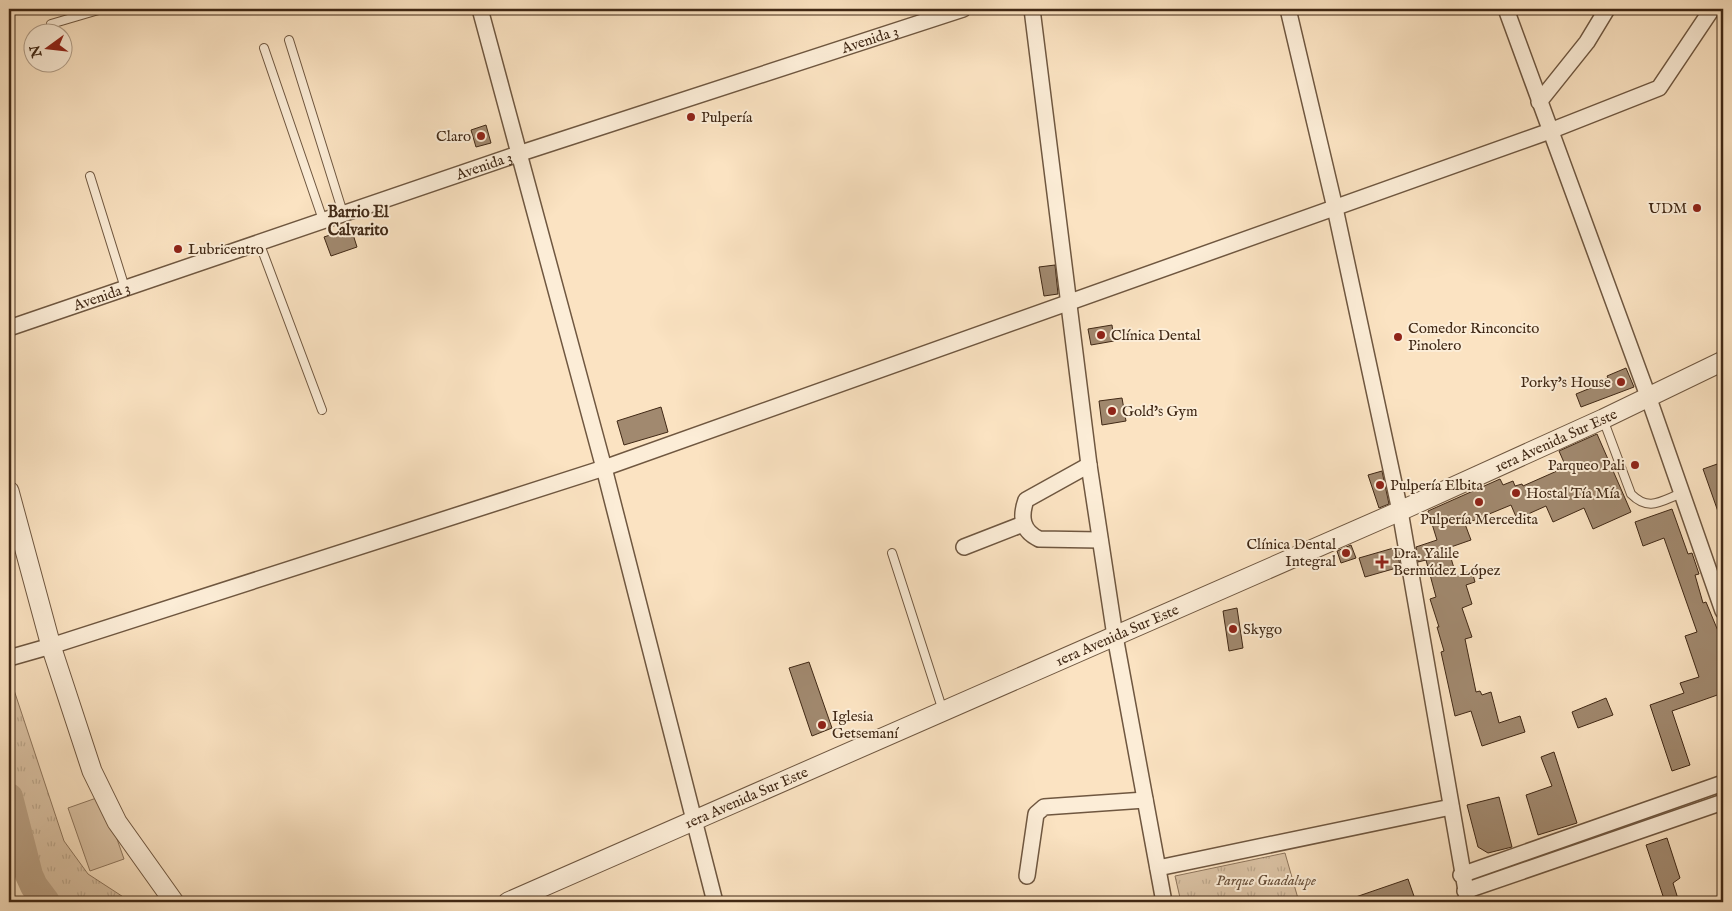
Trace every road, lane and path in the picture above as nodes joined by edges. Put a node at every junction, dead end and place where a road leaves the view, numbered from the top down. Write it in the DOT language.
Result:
graph roads {
  1 [pos="102,9"];
  2 [pos="480,9"];
  3 [pos="963,9"];
  4 [pos="1032,9"];
  5 [pos="1288,9"];
  6 [pos="1506,9"];
  7 [pos="1607,9"];
  8 [pos="1712,9"];
  9 [pos="59,22"];
  10 [pos="288,40"];
  11 [pos="264,48"];
  12 [pos="1540,102"];
  13 [pos="1550,131"];
  14 [pos="518,154"];
  15 [pos="90,176"];
  16 [pos="1335,208"];
  17 [pos="343,213"];
  18 [pos="323,220"];
  19 [pos="260,242"];
  20 [pos="125,288"];
  21 [pos="1068,302"];
  22 [pos="9,328"];
  23 [pos="1723,361"];
  24 [pos="1648,396"];
  25 [pos="322,410"];
  26 [pos="1603,419"];
  27 [pos="1089,465"];
  28 [pos="604,468"];
  29 [pos="9,491"];
  30 [pos="1682,493"];
  31 [pos="1400,512"];
  32 [pos="1023,524"];
  33 [pos="1100,540"];
  34 [pos="964,547"];
  35 [pos="892,553"];
  36 [pos="1723,611"];
  37 [pos="1114,636"];
  38 [pos="52,646"];
  39 [pos="9,658"];
  40 [pos="943,711"];
  41 [pos="1723,783"];
  42 [pos="1145,800"];
  43 [pos="1723,802"];
  44 [pos="1451,807"];
  45 [pos="695,821"];
  46 [pos="1158,868"];
  47 [pos="1461,875"];
  48 [pos="1027,876"];
  49 [pos="1466,897"];
  50 [pos="174,902"];
  51 [pos="508,902"];
  52 [pos="715,902"];
  53 [pos="1164,902"];
  1 -- 9 [label="lane"];
  2 -- 14 [label="street"];
  3 -- 14 [label="street, Avenida 3"];
  4 -- 21 [label="street"];
  5 -- 16 [label="street"];
  6 -- 12 [label="street"];
  7 -- 12 [label="street"];
  8 -- 13 [label="street"];
  10 -- 17 [label="lane"];
  11 -- 18 [label="lane"];
  12 -- 13 [label="street"];
  13 -- 16 [label="street"];
  13 -- 24 [label="street"];
  14 -- 17 [label="street, Avenida 3"];
  14 -- 28 [label="street"];
  15 -- 20 [label="lane"];
  16 -- 21 [label="street"];
  16 -- 31 [label="street"];
  17 -- 18 [label="street, Avenida 3"];
  18 -- 19 [label="street, Avenida 3"];
  19 -- 20 [label="street, Avenida 3"];
  19 -- 25 [label="lane"];
  20 -- 22 [label="street, Avenida 3"];
  21 -- 27 [label="street"];
  21 -- 28 [label="street"];
  23 -- 24 [label="street, 1era Avenida Sur Este"];
  24 -- 26 [label="street, 1era Avenida Sur Este"];
  24 -- 30 [label="street"];
  26 -- 30 [label="lane"];
  26 -- 31 [label="street, 1era Avenida Sur Este"];
  27 -- 32 [label="street"];
  27 -- 33 [label="street"];
  28 -- 38 [label="street"];
  28 -- 45 [label="street"];
  29 -- 38 [label="street"];
  30 -- 36 [label="street"];
  31 -- 37 [label="street, 1era Avenida Sur Este"];
  31 -- 44 [label="street"];
  32 -- 33 [label="street"];
  32 -- 34 [label="street"];
  33 -- 37 [label="street"];
  35 -- 40 [label="lane"];
  37 -- 40 [label="street, 1era Avenida Sur Este"];
  37 -- 42 [label="street"];
  38 -- 39 [label="street"];
  38 -- 50 [label="street"];
  40 -- 45 [label="street, 1era Avenida Sur Este"];
  41 -- 47 [label="street"];
  42 -- 46 [label="street"];
  42 -- 48 [label="street"];
  43 -- 49 [label="street"];
  44 -- 46 [label="street"];
  44 -- 47 [label="street"];
  45 -- 51 [label="street, 1era Avenida Sur Este"];
  45 -- 52 [label="street"];
  46 -- 53 [label="street"];
  47 -- 49 [label="street"];
}
